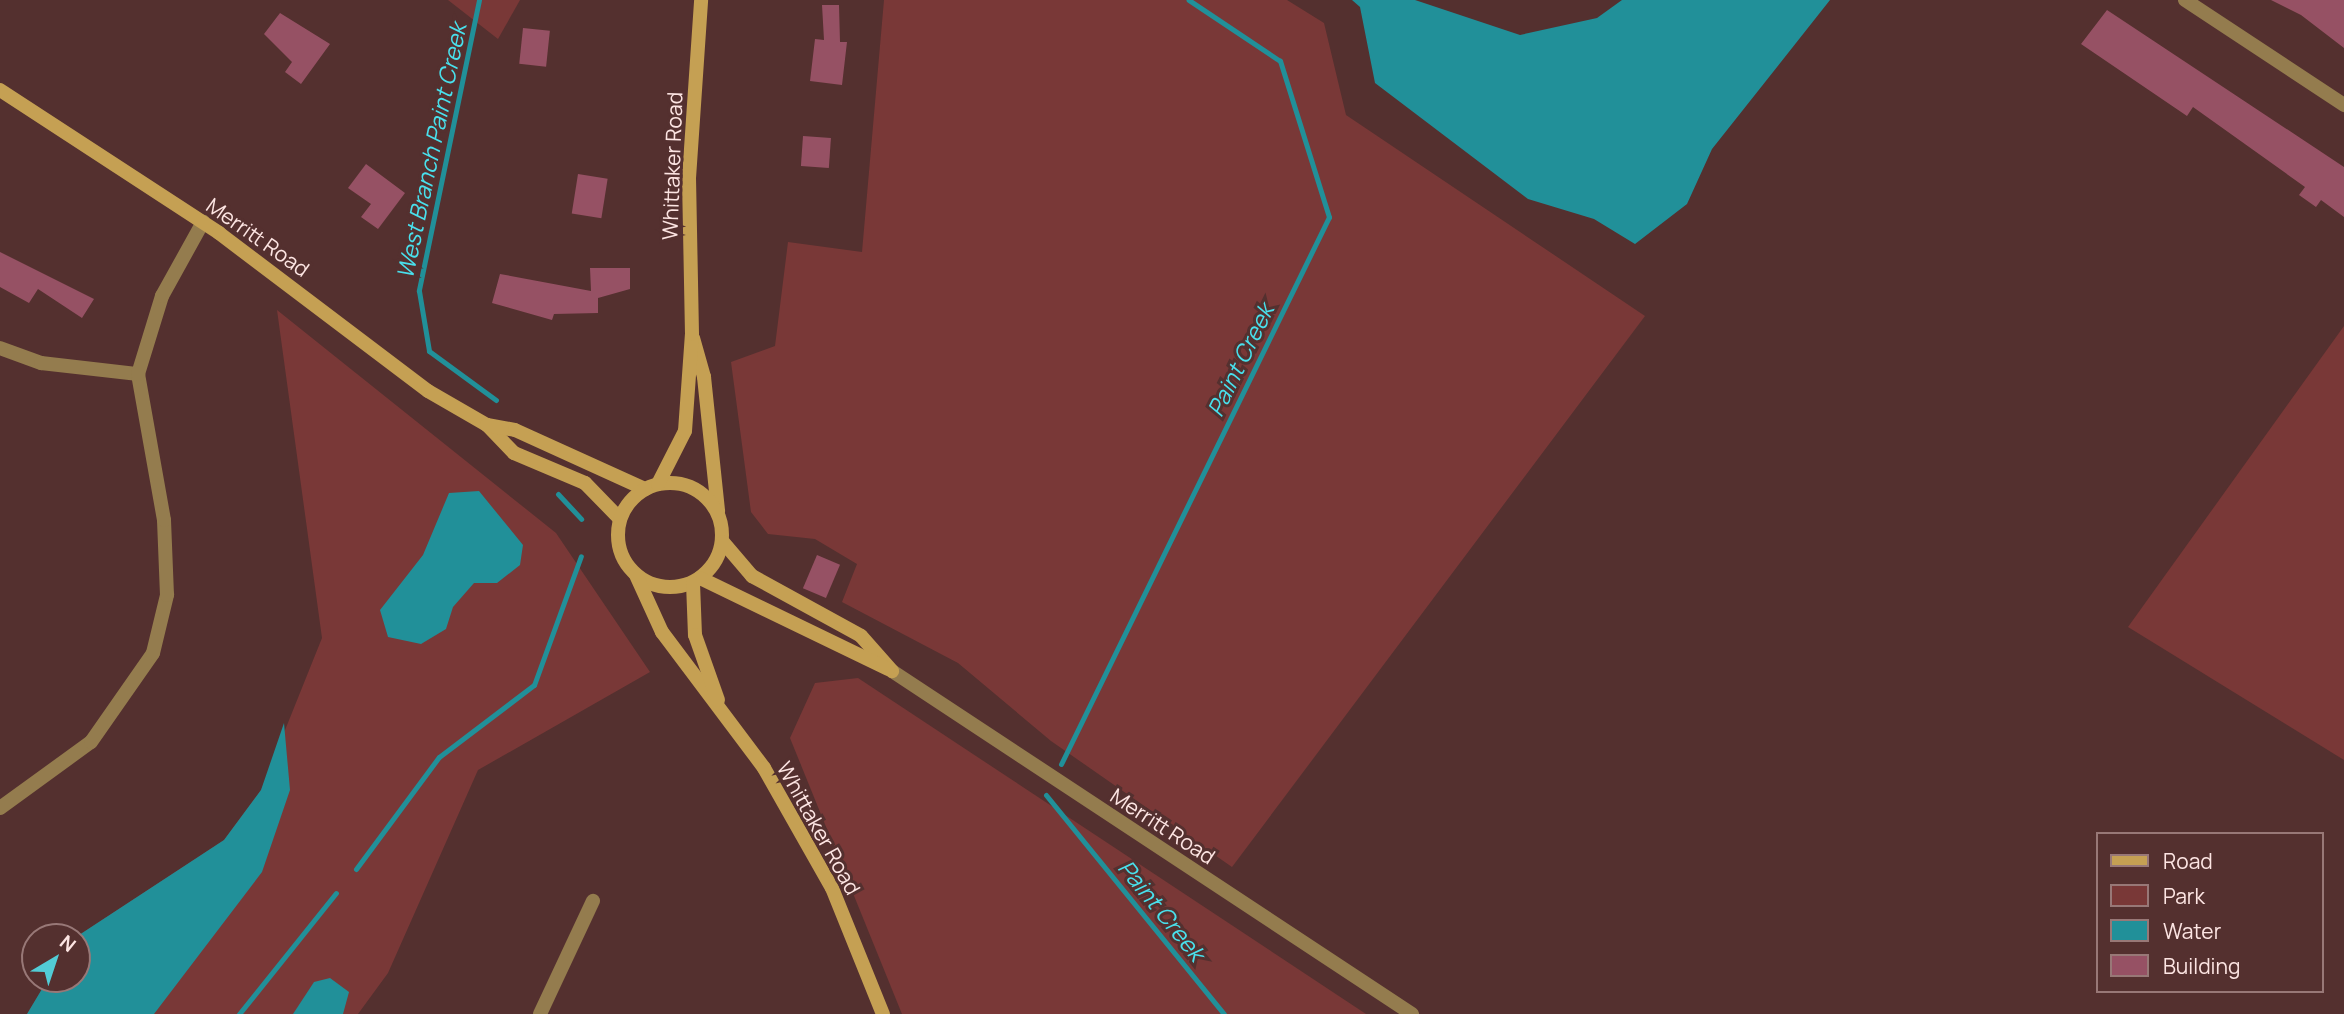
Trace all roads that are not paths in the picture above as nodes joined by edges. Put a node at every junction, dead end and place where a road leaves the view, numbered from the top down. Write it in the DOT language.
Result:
graph roads {
  1 [pos="701,0"];
  2 [pos="2185,0"];
  3 [pos="0,90"];
  4 [pos="2344,105"];
  5 [pos="203,222"];
  6 [pos="692,334"];
  7 [pos="0,348"];
  8 [pos="138,374"];
  9 [pos="487,425"];
  10 [pos="652,486"];
  11 [pos="718,512"];
  12 [pos="620,519"];
  13 [pos="723,542"];
  14 [pos="636,575"];
  15 [pos="697,581"];
  16 [pos="892,671"];
  17 [pos="721,708"];
  18 [pos="0,808"];
  19 [pos="593,901"];
  20 [pos="540,1014"];
  21 [pos="883,1014"];
  22 [pos="1412,1014"];
  1 -- 6 [label="main road, Whittaker Road"];
  2 -- 4 [label="street"];
  3 -- 5 [label="main road, Merritt Road"];
  5 -- 8 [label="street"];
  5 -- 9 [label="main road, Merritt Road"];
  6 -- 10 [label="main road, Whittaker Road"];
  6 -- 11 [label="main road, Whittaker Road"];
  7 -- 8 [label="street"];
  8 -- 18 [label="street"];
  9 -- 10 [label="main road, Merritt Road"];
  9 -- 12 [label="main road, Merritt Road"];
  10 -- 11 [label="main road"];
  10 -- 12 [label="main road"];
  11 -- 13 [label="main road"];
  12 -- 14 [label="main road"];
  13 -- 15 [label="main road"];
  13 -- 16 [label="main road, Merritt Road"];
  14 -- 15 [label="main road"];
  14 -- 17 [label="main road, Whittaker Road"];
  15 -- 16 [label="main road, Merritt Road"];
  15 -- 17 [label="main road, Whittaker Road"];
  16 -- 22 [label="street, Merritt Road"];
  17 -- 21 [label="main road, Whittaker Road"];
  19 -- 20 [label="street"];
}
